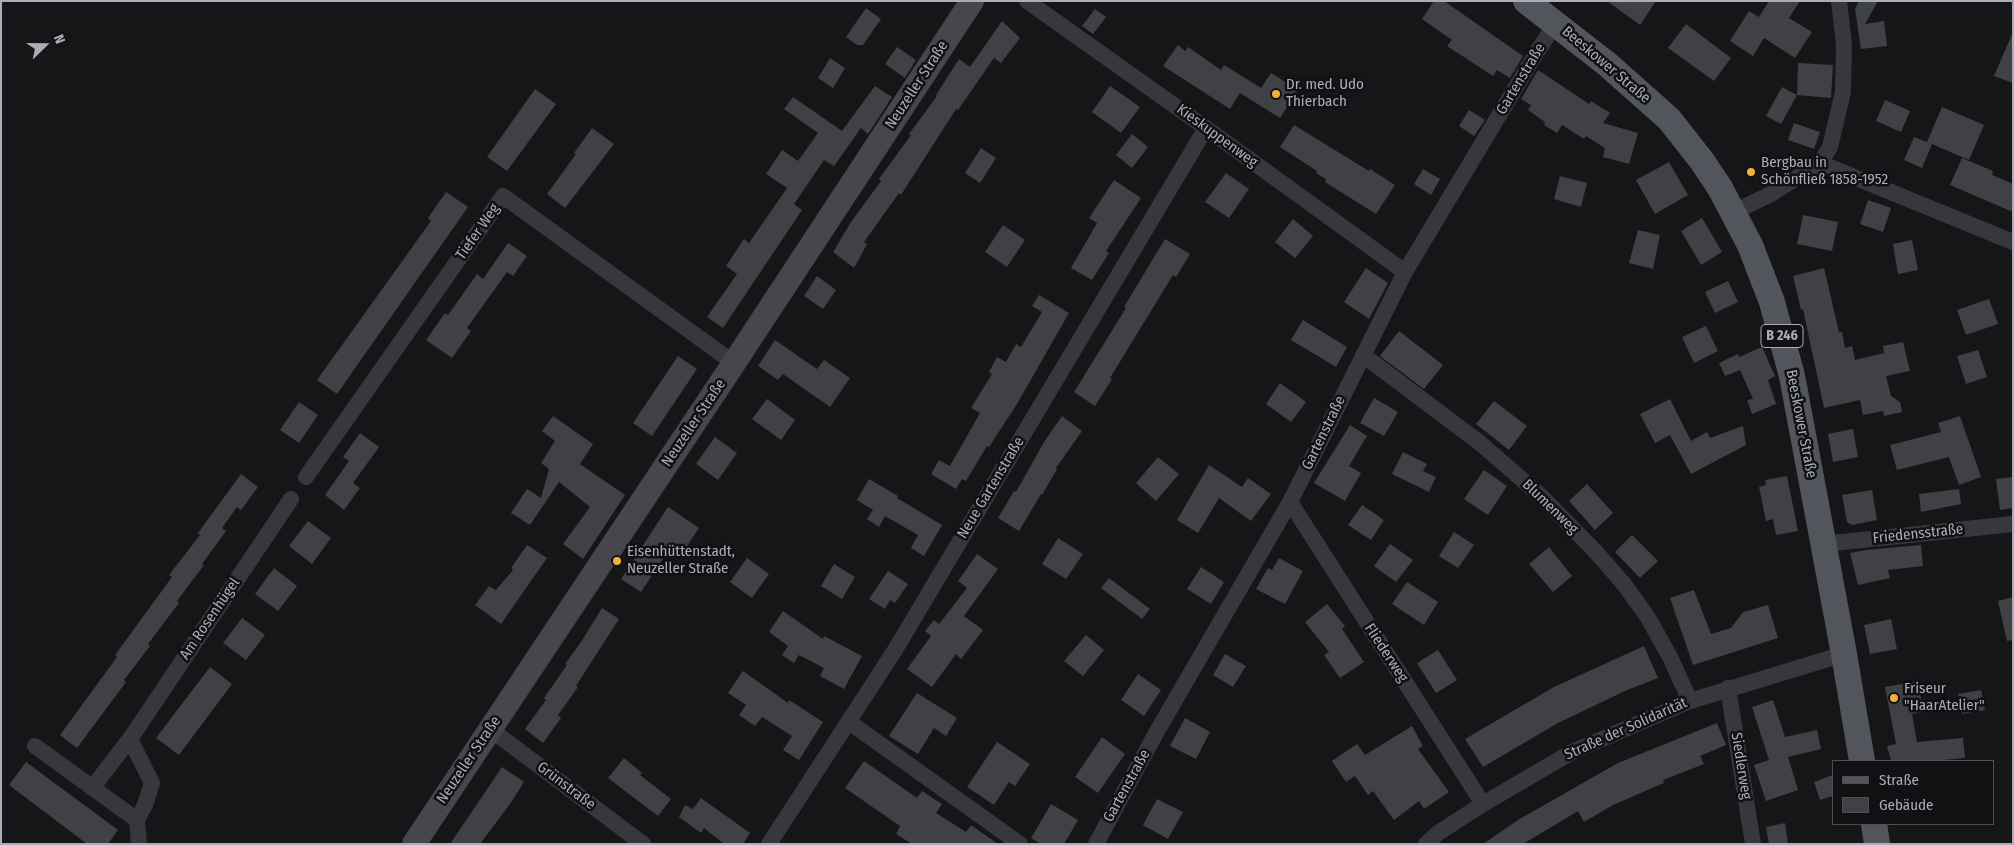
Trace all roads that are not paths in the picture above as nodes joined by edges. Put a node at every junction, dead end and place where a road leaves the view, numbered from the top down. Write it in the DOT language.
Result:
graph roads {
  1 [pos="972,1"];
  2 [pos="1027,1"];
  3 [pos="1526,1"];
  4 [pos="1839,1"];
  5 [pos="1556,23"];
  6 [pos="1206,128"];
  7 [pos="1820,163"];
  8 [pos="1734,212"];
  9 [pos="2013,242"];
  10 [pos="1406,272"];
  11 [pos="1363,355"];
  12 [pos="734,363"];
  13 [pos="306,476"];
  14 [pos="291,500"];
  15 [pos="1290,502"];
  16 [pos="2013,524"];
  17 [pos="1824,544"];
  18 [pos="1844,654"];
  19 [pos="1728,688"];
  20 [pos="1690,701"];
  21 [pos="849,722"];
  22 [pos="490,728"];
  23 [pos="130,739"];
  24 [pos="35,746"];
  25 [pos="1862,760"];
  26 [pos="92,788"];
  27 [pos="1483,804"];
  28 [pos="137,820"];
  29 [pos="1874,825"];
  30 [pos="1436,840"];
  31 [pos="138,844"];
  32 [pos="414,844"];
  33 [pos="643,844"];
  34 [pos="769,844"];
  35 [pos="1020,844"];
  36 [pos="1096,844"];
  37 [pos="1753,844"];
  38 [pos="1878,844"];
  1 -- 12 [label="main road, Neuzeller Straße"];
  2 -- 6 [label="street, Kieskuppenweg"];
  3 -- 5 [label="main road, Beeskower Straße / B 246"];
  4 -- 7 [label="street"];
  5 -- 8 [label="main road, Beeskower Straße / B 246"];
  5 -- 10 [label="street, Gartenstraße"];
  6 -- 10 [label="street, Kieskuppenweg"];
  6 -- 21 [label="street, Neue Gartenstraße"];
  7 -- 8 [label="street"];
  7 -- 9 [label="street"];
  8 -- 17 [label="main road, Beeskower Straße / B 246"];
  10 -- 11 [label="street, Gartenstraße"];
  11 -- 15 [label="street, Gartenstraße"];
  11 -- 20 [label="street, Blumenweg"];
  12 -- 13 [label="street, Tiefer Weg"];
  12 -- 22 [label="main road, Neuzeller Straße"];
  14 -- 23 [label="street, Am Rosenhügel"];
  15 -- 27 [label="street, Fliederweg"];
  15 -- 36 [label="street, Gartenstraße"];
  16 -- 17 [label="street, Friedensstraße"];
  17 -- 18 [label="main road, Beeskower Straße / B 246"];
  18 -- 19 [label="street, Straße der Solidarität"];
  18 -- 25 [label="main road, Beeskower Straße / B 246"];
  19 -- 20 [label="street, Straße der Solidarität"];
  19 -- 37 [label="street, Siedlerweg"];
  20 -- 27 [label="street, Straße der Solidarität"];
  21 -- 34 [label="street, Neue Gartenstraße"];
  21 -- 35 [label="street"];
  22 -- 32 [label="main road, Neuzeller Straße"];
  22 -- 33 [label="street, Grünstraße"];
  23 -- 26 [label="street, Am Rosenhügel"];
  23 -- 28 [label="street"];
  24 -- 26 [label="street"];
  26 -- 28 [label="street"];
  27 -- 30 [label="street, Straße der Solidarität"];
  28 -- 31 [label="street"];
  29 -- 38 [label="main road"];
}
